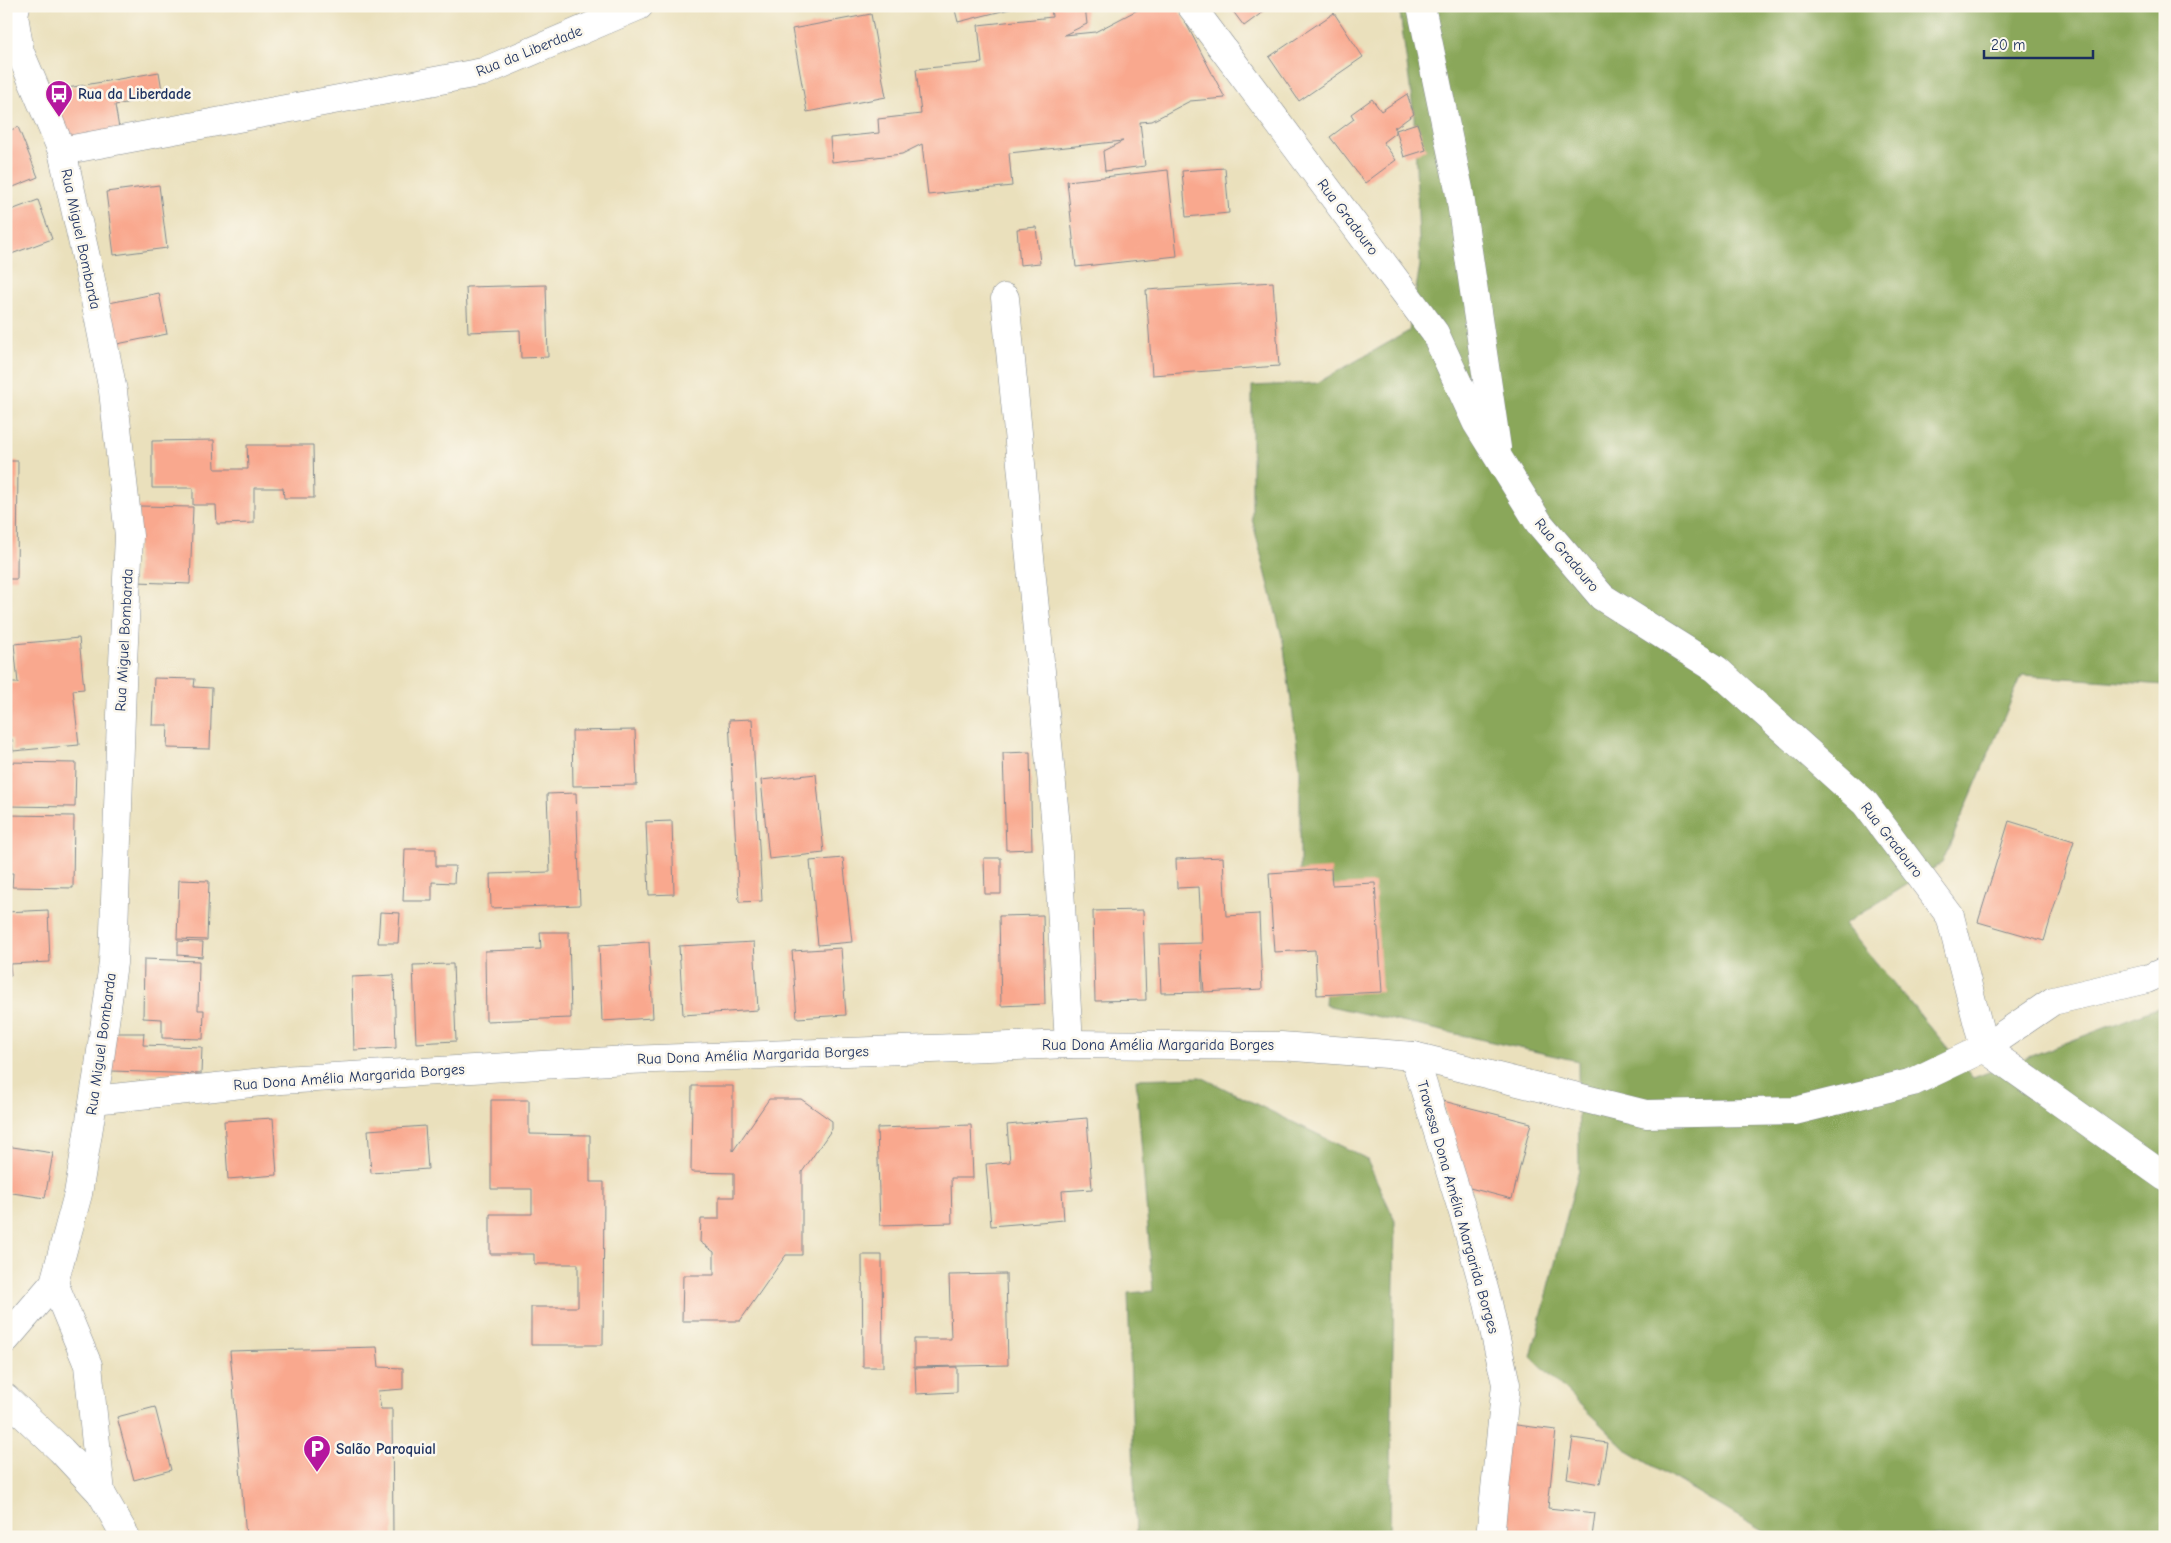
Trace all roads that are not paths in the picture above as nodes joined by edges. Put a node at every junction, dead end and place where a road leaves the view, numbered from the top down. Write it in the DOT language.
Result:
graph roads {
  1 [pos="16,6"];
  2 [pos="639,6"];
  3 [pos="1191,6"];
  4 [pos="1421,6"];
  5 [pos="13,41"];
  6 [pos="62,151"];
  7 [pos="1004,298"];
  8 [pos="1499,459"];
  9 [pos="2165,971"];
  10 [pos="1069,1044"];
  11 [pos="1984,1048"];
  12 [pos="1414,1056"];
  13 [pos="94,1100"];
  14 [pos="2165,1177"];
  15 [pos="54,1283"];
  16 [pos="6,1339"];
  17 [pos="6,1398"];
  18 [pos="102,1493"];
  19 [pos="126,1537"];
  20 [pos="1490,1537"];
  1 -- 5 [label="street, Rua Miguel Bombarda"];
  2 -- 6 [label="street, Rua da Liberdade"];
  3 -- 8 [label="street, Rua Gradouro"];
  4 -- 8 [label="street"];
  5 -- 6 [label="street, Rua Miguel Bombarda"];
  6 -- 13 [label="street, Rua Miguel Bombarda"];
  7 -- 10 [label="street"];
  8 -- 11 [label="street, Rua Gradouro"];
  9 -- 11 [label="street, Rua Dona Amélia Margarida Borges"];
  10 -- 12 [label="street, Rua Dona Amélia Margarida Borges"];
  10 -- 13 [label="street, Rua Dona Amélia Margarida Borges"];
  11 -- 12 [label="street, Rua Dona Amélia Margarida Borges"];
  11 -- 14 [label="street"];
  12 -- 20 [label="street, Travessa Dona Amélia Margarida Borges"];
  13 -- 15 [label="street, Rua Miguel Bombarda"];
  15 -- 16 [label="street, Rua Miguel Bombarda"];
  15 -- 18 [label="street"];
  17 -- 18 [label="street"];
  18 -- 19 [label="street"];
}
